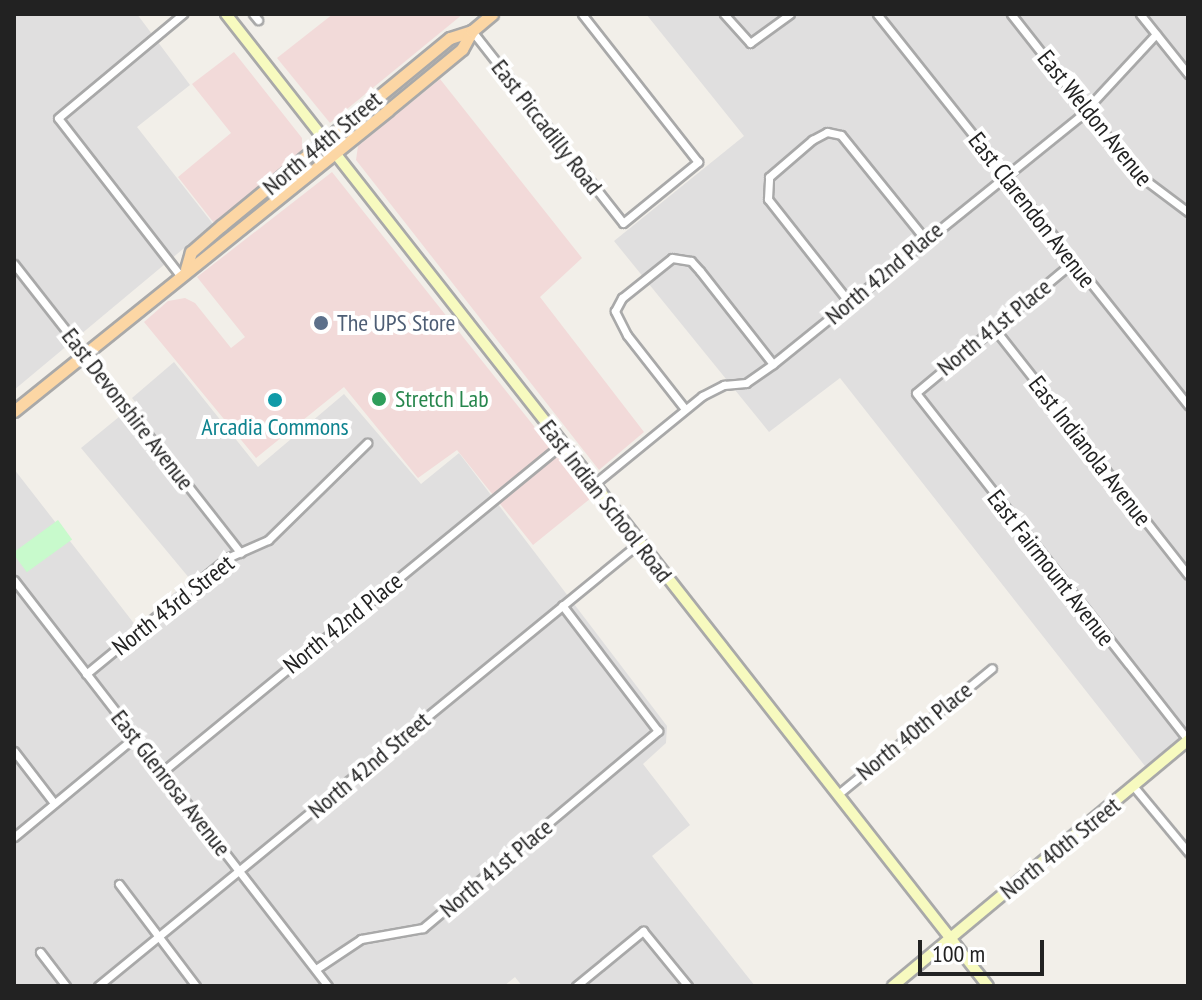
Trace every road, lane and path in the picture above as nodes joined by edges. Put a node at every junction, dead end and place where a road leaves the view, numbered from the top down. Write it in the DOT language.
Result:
graph roads {
  1 [pos="183,14"];
  2 [pos="226,14"];
  3 [pos="582,14"];
  4 [pos="724,14"];
  5 [pos="790,14"];
  6 [pos="877,14"];
  7 [pos="1011,14"];
  8 [pos="1140,14"];
  9 [pos="490,15"];
  10 [pos="472,31"];
  11 [pos="1156,34"];
  12 [pos="1188,74"];
  13 [pos="1087,109"];
  14 [pos="324,141"];
  15 [pos="334,155"];
  16 [pos="1003,174"];
  17 [pos="1188,212"];
  18 [pos="925,239"];
  19 [pos="1073,262"];
  20 [pos="15,268"];
  21 [pos="182,272"];
  22 [pos="849,302"];
  23 [pos="993,327"];
  24 [pos="84,353"];
  25 [pos="773,364"];
  26 [pos="916,393"];
  27 [pos="1188,405"];
  28 [pos="685,409"];
  29 [pos="14,411"];
  30 [pos="367,443"];
  31 [pos="562,444"];
  32 [pos="593,485"];
  33 [pos="639,543"];
  34 [pos="241,553"];
  35 [pos="1188,575"];
  36 [pos="14,580"];
  37 [pos="562,605"];
  38 [pos="992,668"];
  39 [pos="86,674"];
  40 [pos="135,737"];
  41 [pos="1188,740"];
  42 [pos="14,751"];
  43 [pos="162,772"];
  44 [pos="1134,787"];
  45 [pos="837,795"];
  46 [pos="54,803"];
  47 [pos="14,837"];
  48 [pos="1188,852"];
  49 [pos="239,871"];
  50 [pos="119,884"];
  51 [pos="158,937"];
  52 [pos="950,939"];
  53 [pos="40,952"];
  54 [pos="316,969"];
  55 [pos="66,986"];
  56 [pos="98,986"];
  57 [pos="196,986"];
  58 [pos="328,986"];
  59 [pos="576,986"];
  60 [pos="688,986"];
  61 [pos="893,986"];
  62 [pos="988,986"];
  1 -- 21 [label="street"];
  2 -- 14 [label="main road, East Indian School Road"];
  3 -- 10 [label="street, East Piccadilly Road"];
  4 -- 5 [label="street"];
  6 -- 16 [label="street, East Clarendon Avenue"];
  7 -- 13 [label="street, East Weldon Avenue"];
  8 -- 11 [label="street"];
  9 -- 10 [label="main road, North 44th Street"];
  10 -- 14 [label="main road, North 44th Street"];
  10 -- 15 [label="main road, North 44th Street"];
  11 -- 12 [label="street"];
  11 -- 13 [label="street, North 42nd Place"];
  13 -- 16 [label="street, North 42nd Place"];
  13 -- 17 [label="street, East Weldon Avenue"];
  14 -- 15 [label="main road, East Indian School Road"];
  14 -- 21 [label="main road, North 44th Street"];
  15 -- 21 [label="main road, North 44th Street"];
  15 -- 31 [label="main road, East Indian School Road"];
  16 -- 18 [label="street, North 42nd Place"];
  16 -- 19 [label="street, East Clarendon Avenue"];
  18 -- 22 [label="street, North 42nd Place"];
  18 -- 22 [label="street"];
  19 -- 23 [label="street, North 41st Place"];
  19 -- 27 [label="street, East Clarendon Avenue"];
  20 -- 24 [label="street, East Devonshire Avenue"];
  21 -- 24 [label="main road, North 44th Street"];
  22 -- 25 [label="street, North 42nd Place"];
  23 -- 26 [label="street, North 41st Place"];
  23 -- 35 [label="street, East Indianola Avenue"];
  24 -- 29 [label="main road, North 44th Street"];
  24 -- 34 [label="street, East Devonshire Avenue"];
  25 -- 28 [label="street, North 42nd Place"];
  25 -- 28 [label="street"];
  26 -- 41 [label="street, East Fairmount Avenue"];
  28 -- 32 [label="street, North 42nd Place"];
  30 -- 34 [label="street, North 43rd Street"];
  31 -- 32 [label="main road, East Indian School Road"];
  31 -- 43 [label="street, North 42nd Place"];
  32 -- 33 [label="main road, East Indian School Road"];
  33 -- 37 [label="street, North 42nd Street"];
  33 -- 45 [label="main road, East Indian School Road"];
  34 -- 39 [label="street, North 43rd Street"];
  36 -- 39 [label="street, East Glenrosa Avenue"];
  37 -- 49 [label="street, North 42nd Street"];
  37 -- 54 [label="street, North 41st Place"];
  38 -- 45 [label="street, North 40th Place"];
  39 -- 40 [label="street, East Glenrosa Avenue"];
  40 -- 43 [label="street, East Glenrosa Avenue"];
  40 -- 46 [label="street"];
  41 -- 44 [label="main road, North 40th Street"];
  42 -- 46 [label="street"];
  43 -- 49 [label="street, East Glenrosa Avenue"];
  44 -- 48 [label="street"];
  44 -- 52 [label="main road, North 40th Street"];
  45 -- 52 [label="main road, East Indian School Road"];
  46 -- 47 [label="street"];
  49 -- 51 [label="street, North 42nd Street"];
  49 -- 54 [label="street, East Glenrosa Avenue"];
  50 -- 51 [label="street"];
  51 -- 56 [label="street, North 42nd Street"];
  51 -- 57 [label="street"];
  52 -- 61 [label="main road, North 40th Street"];
  52 -- 62 [label="main road, East Indian School Road"];
  53 -- 55 [label="street"];
  54 -- 58 [label="street, East Glenrosa Avenue"];
  59 -- 60 [label="street"];
}
